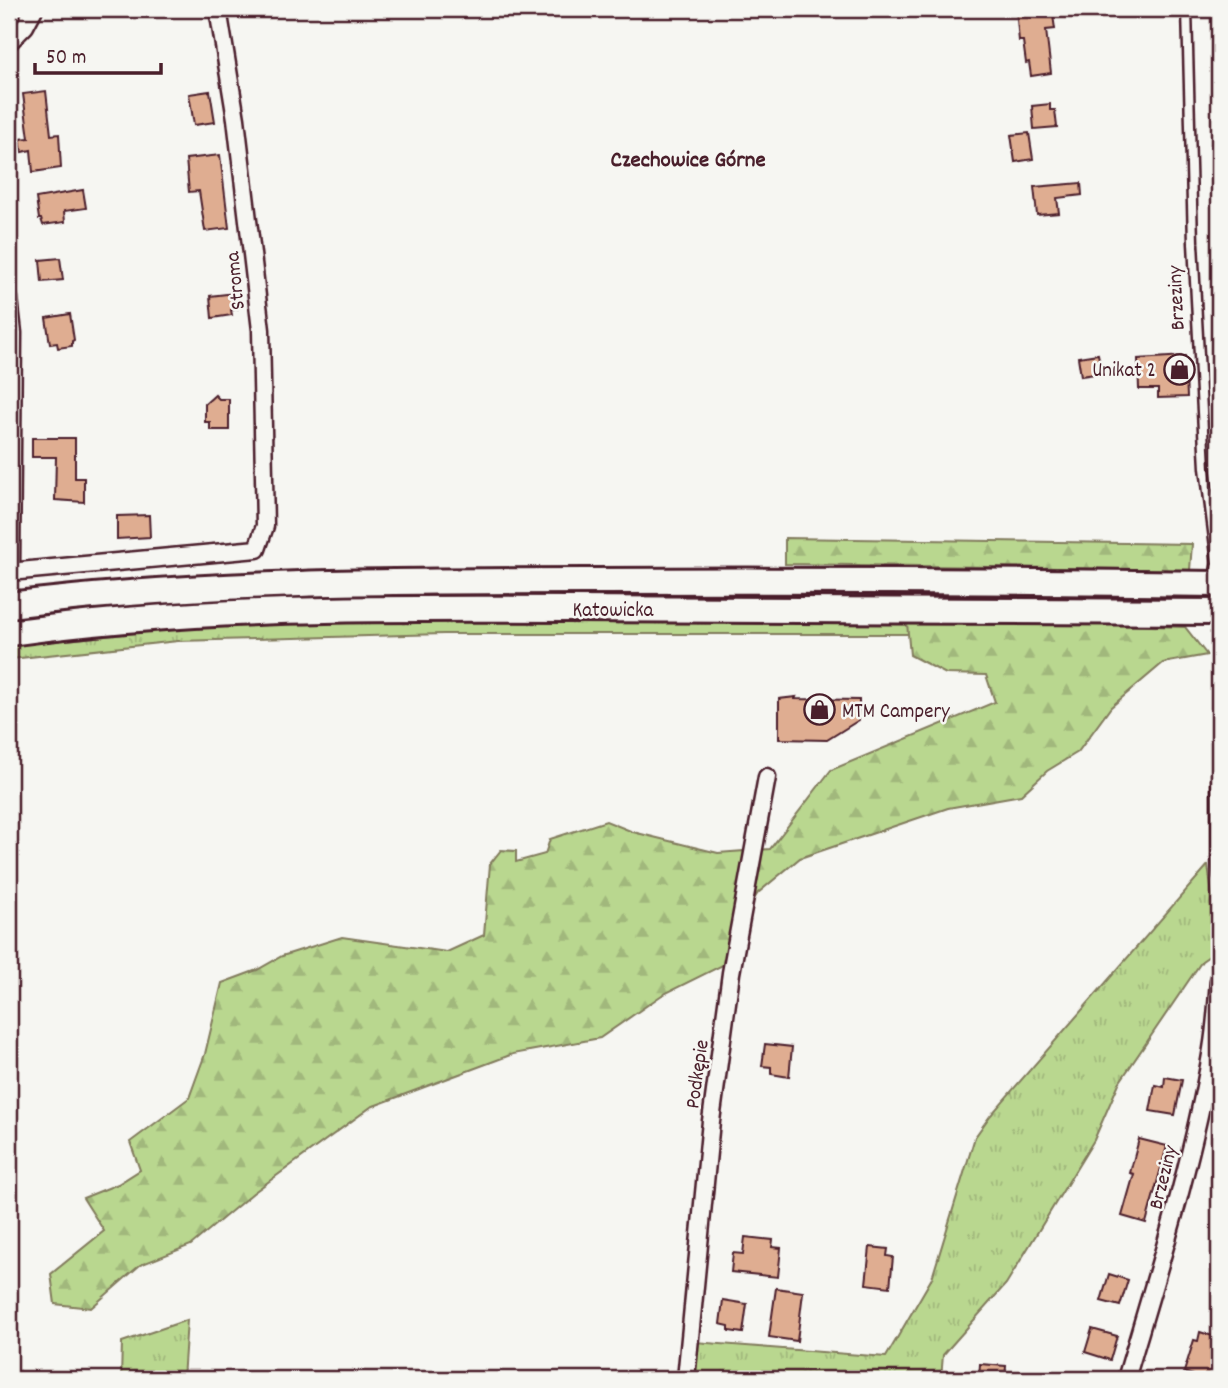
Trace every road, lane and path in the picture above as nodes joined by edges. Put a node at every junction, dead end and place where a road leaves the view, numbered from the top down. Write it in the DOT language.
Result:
graph roads {
  1 [pos="34,9"];
  2 [pos="218,9"];
  3 [pos="1187,9"];
  4 [pos="9,42"];
  5 [pos="9,298"];
  6 [pos="10,572"];
  7 [pos="1215,584"];
  8 [pos="9,605"];
  9 [pos="1219,612"];
  10 [pos="9,634"];
  11 [pos="1219,664"];
  12 [pos="767,777"];
  13 [pos="1219,877"];
  14 [pos="1219,980"];
  15 [pos="686,1379"];
  16 [pos="1126,1379"];
  1 -- 4 [label="street"];
  2 -- 6 [label="street, Stroma"];
  3 -- 7 [label="lane, Brzeziny"];
  5 -- 6 [label="street"];
  7 -- 8 [label="main road, Katowicka"];
  9 -- 10 [label="main road, Katowicka"];
  11 -- 13 [label="lane"];
  12 -- 15 [label="street, Podkępie"];
  14 -- 16 [label="street, Brzeziny"];
}
